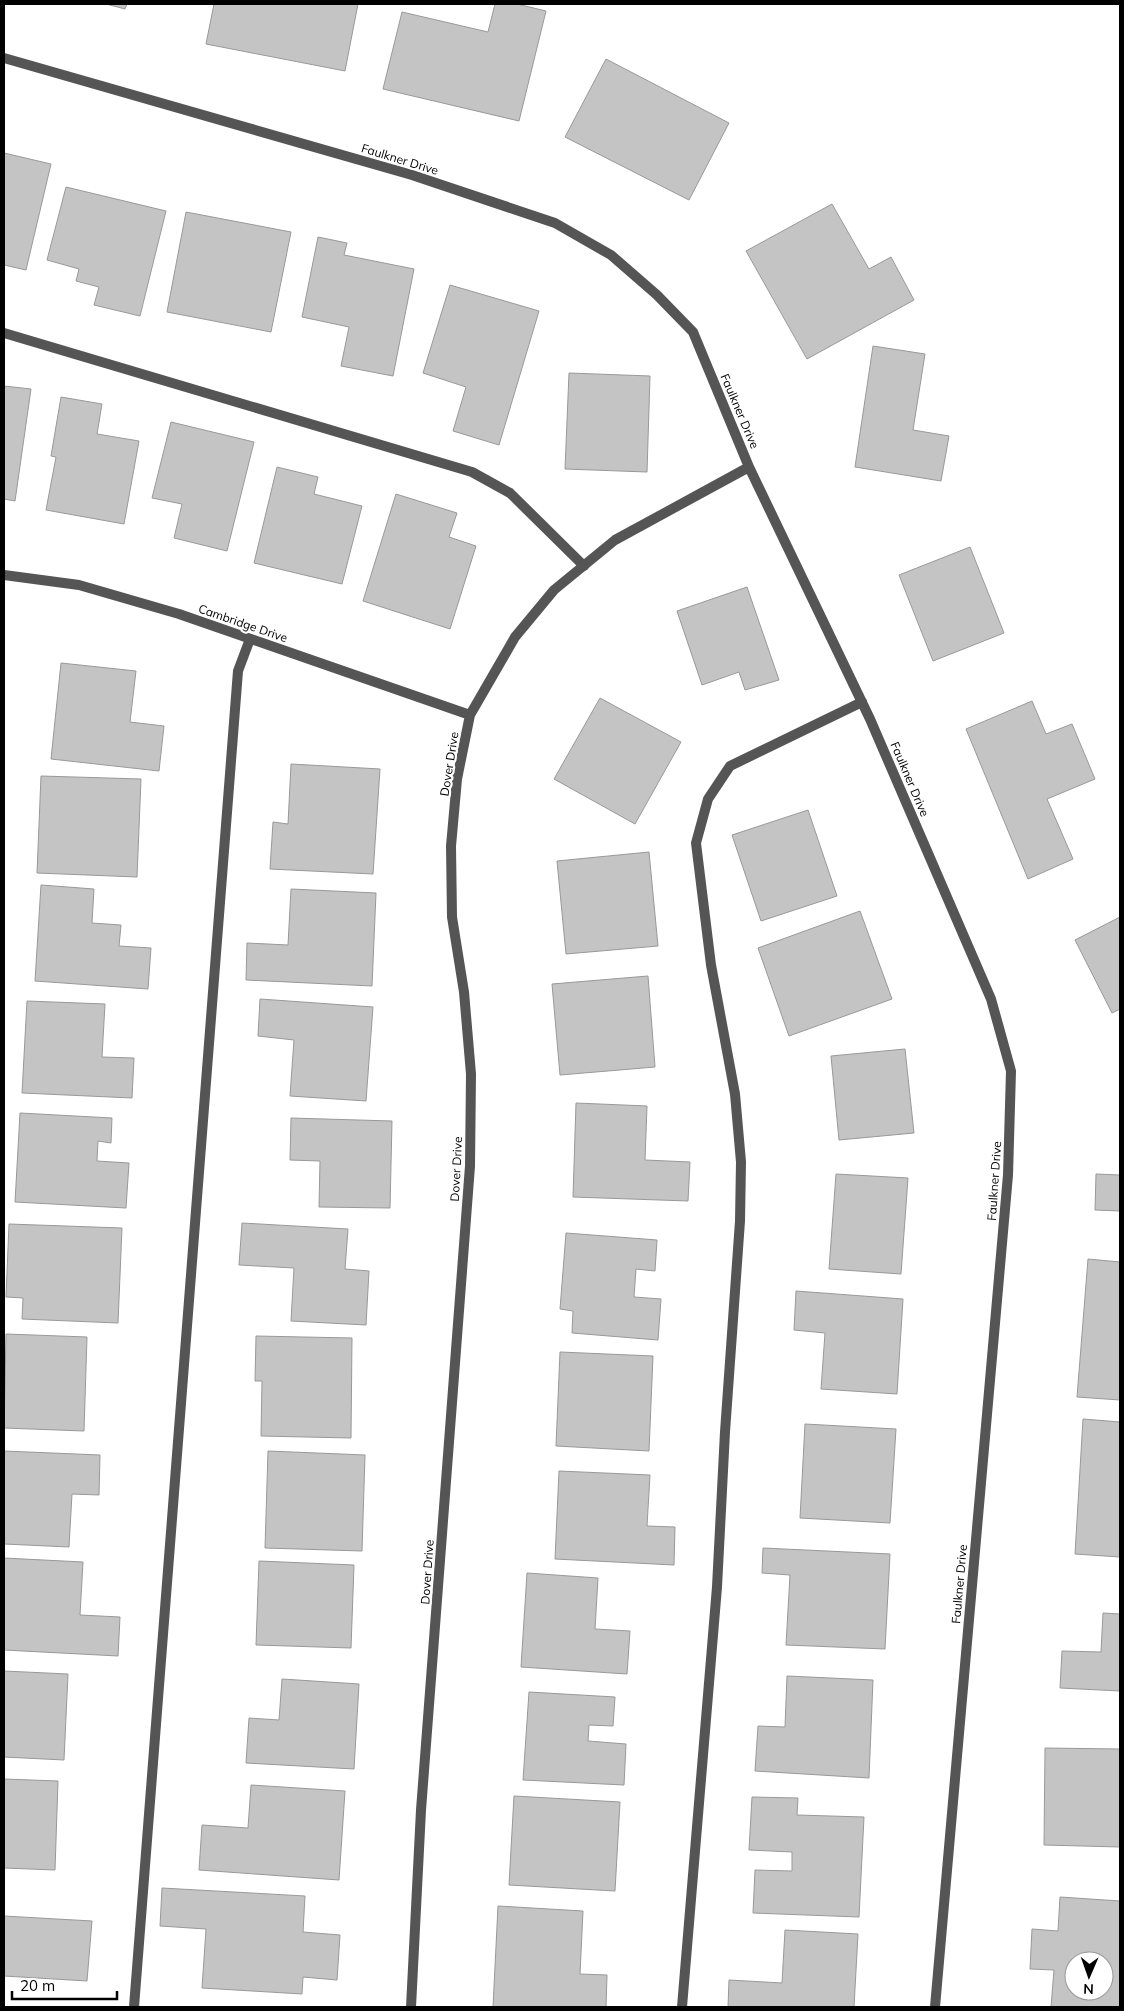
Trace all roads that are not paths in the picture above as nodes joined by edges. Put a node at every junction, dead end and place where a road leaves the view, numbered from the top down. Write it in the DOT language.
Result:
graph roads {
  1 [pos="4,58"];
  2 [pos="4,332"];
  3 [pos="749,467"];
  4 [pos="584,566"];
  5 [pos="4,575"];
  6 [pos="250,639"];
  7 [pos="862,702"];
  8 [pos="470,715"];
  9 [pos="134,2007"];
  10 [pos="411,2007"];
  11 [pos="682,2007"];
  12 [pos="935,2007"];
  1 -- 3 [label="street, Faulkner Drive"];
  2 -- 4 [label="street"];
  3 -- 4 [label="street, Dover Drive"];
  3 -- 7 [label="street, Faulkner Drive"];
  4 -- 8 [label="street, Dover Drive"];
  5 -- 6 [label="street, Cambridge Drive"];
  6 -- 8 [label="street, Cambridge Drive"];
  6 -- 9 [label="street"];
  7 -- 11 [label="street"];
  7 -- 12 [label="street, Faulkner Drive"];
  8 -- 10 [label="street, Dover Drive"];
}
